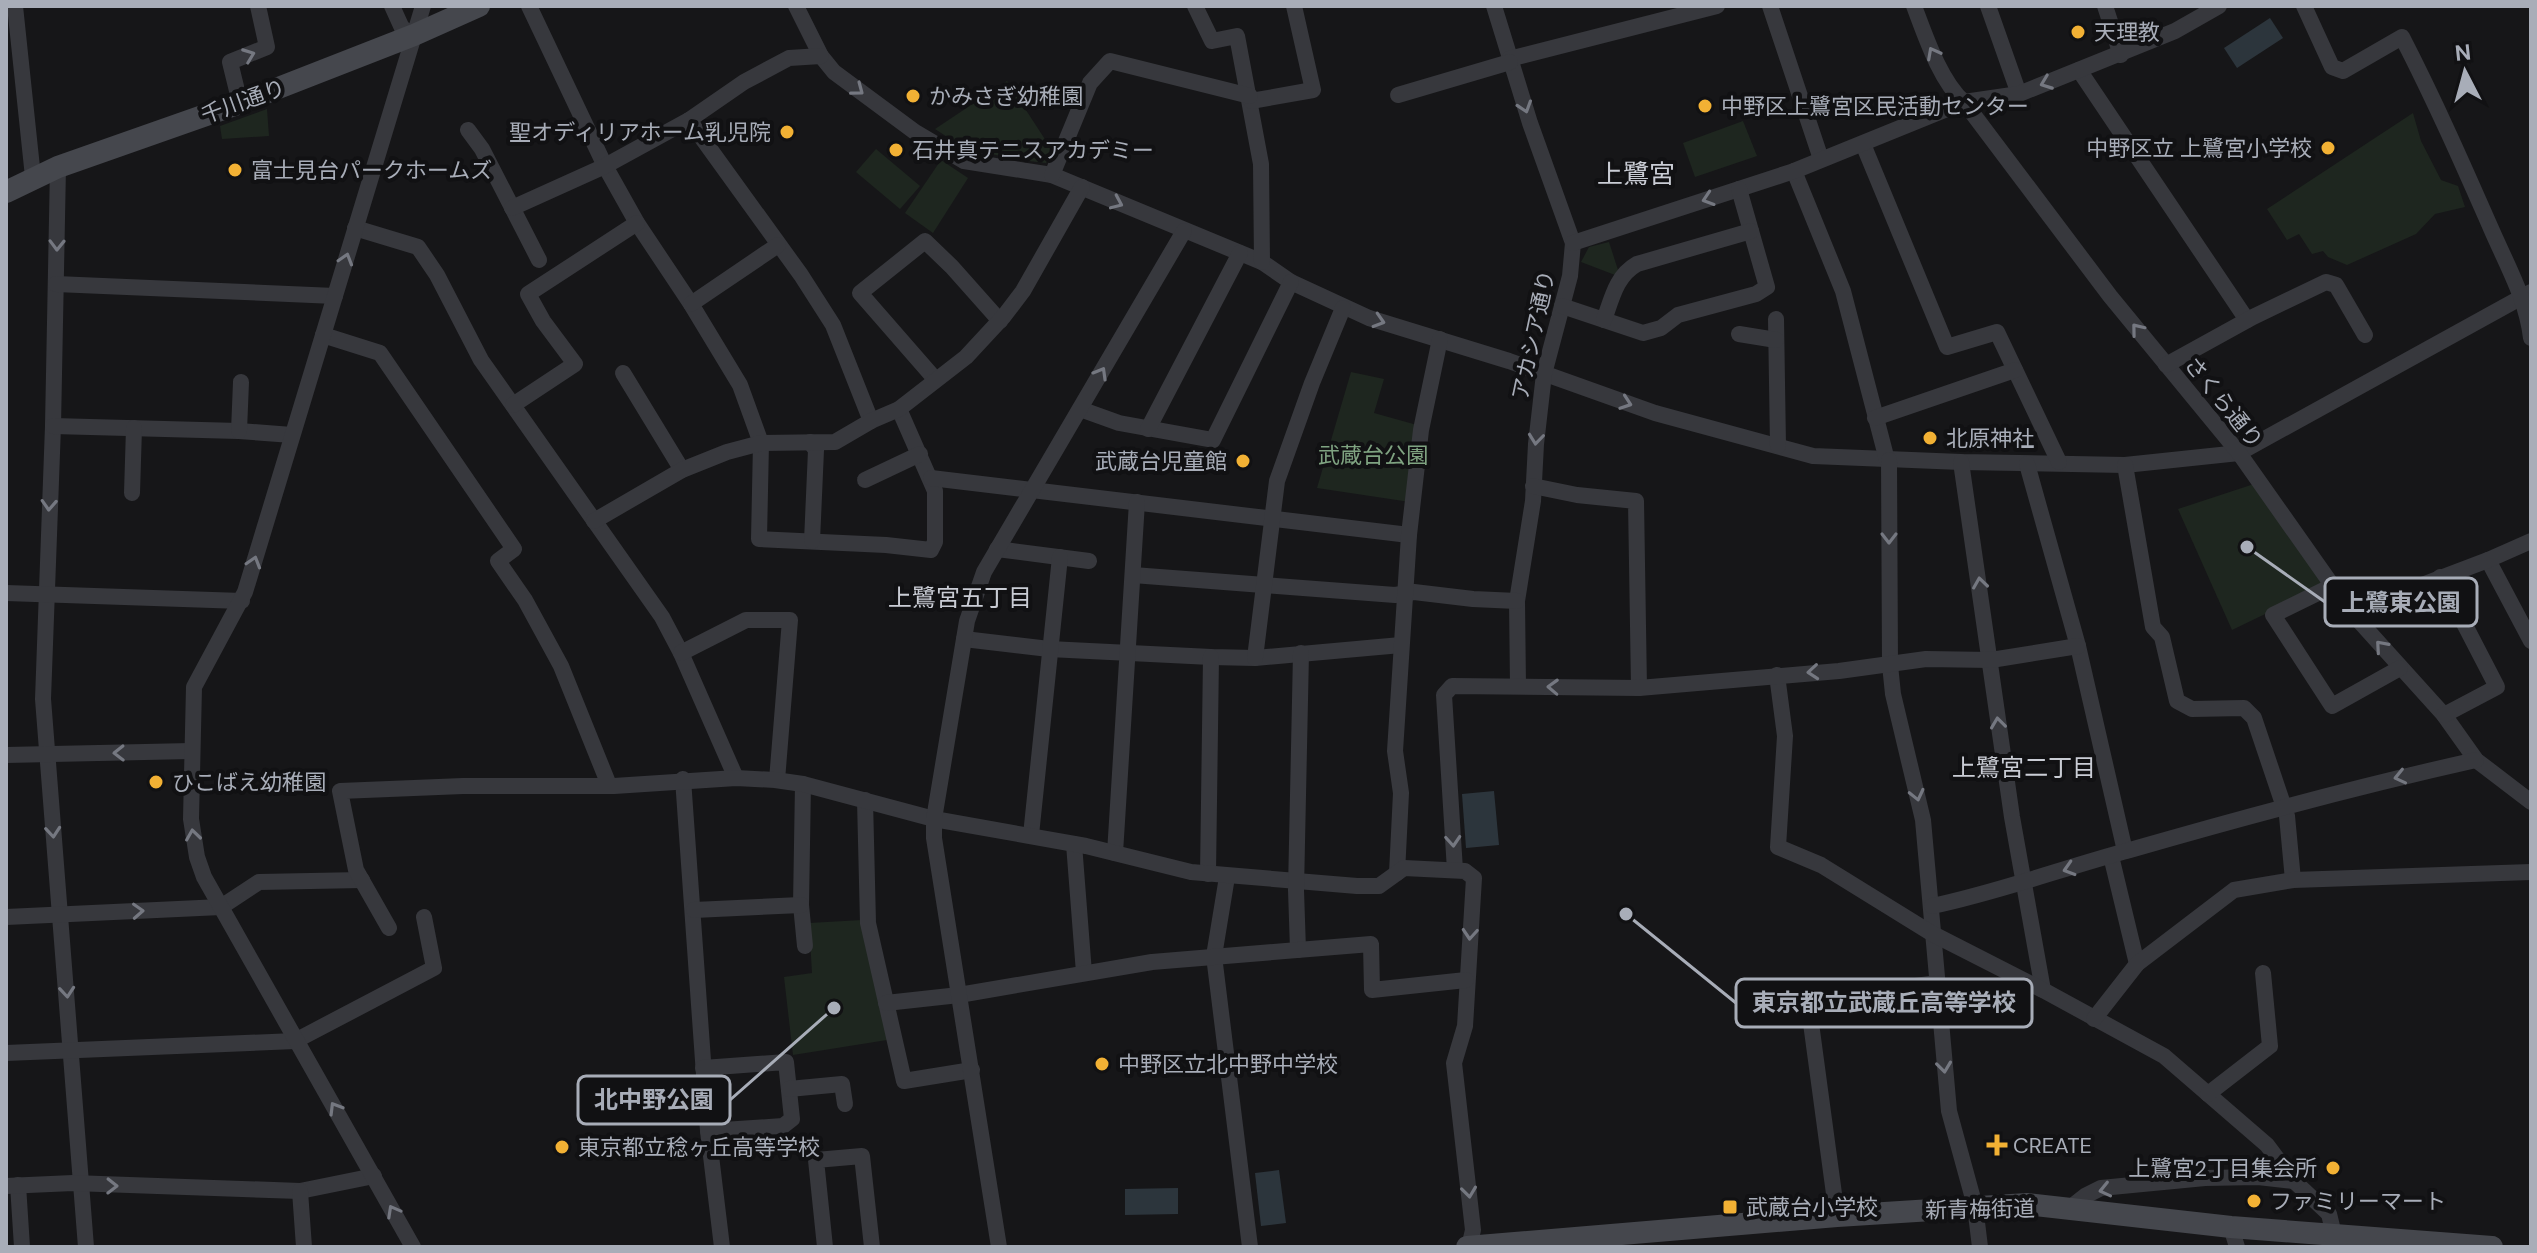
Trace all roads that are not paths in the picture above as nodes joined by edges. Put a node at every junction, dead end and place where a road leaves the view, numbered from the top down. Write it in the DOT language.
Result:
graph roads {
  1 [pos="15,6"];
  2 [pos="258,6"];
  3 [pos="392,6"];
  4 [pos="423,6"];
  5 [pos="479,6"];
  6 [pos="529,6"];
  7 [pos="796,6"];
  8 [pos="1195,6"];
  9 [pos="1294,6"];
  10 [pos="1494,6"];
  11 [pos="1641,6"];
  12 [pos="1717,6"];
  13 [pos="1770,6"];
  14 [pos="1914,6"];
  15 [pos="1988,6"];
  16 [pos="2105,6"];
  17 [pos="2219,6"];
  18 [pos="2304,6"];
  19 [pos="1645,24"];
  20 [pos="414,35"];
  21 [pos="2121,55"];
  22 [pos="821,56"];
  23 [pos="1510,61"];
  24 [pos="2079,70"];
  25 [pos="2019,94"];
  26 [pos="1398,95"];
  27 [pos="1250,98"];
  28 [pos="1964,102"];
  29 [pos="240,103"];
  30 [pos="689,120"];
  31 [pos="468,130"];
  32 [pos="1863,144"];
  33 [pos="1821,159"];
  34 [pos="605,166"];
  35 [pos="58,167"];
  36 [pos="1794,171"];
  37 [pos="1052,175"];
  38 [pos="33,177"];
  39 [pos="1082,187"];
  40 [pos="1739,189"];
  41 [pos="6,192"];
  42 [pos="512,208"];
  43 [pos="637,223"];
  44 [pos="355,228"];
  45 [pos="1184,231"];
  46 [pos="1751,231"];
  47 [pos="1573,243"];
  48 [pos="778,245"];
  49 [pos="1240,253"];
  50 [pos="539,260"];
  51 [pos="1262,262"];
  52 [pos="1291,282"];
  53 [pos="56,284"];
  54 [pos="2526,295"];
  55 [pos="335,296"];
  56 [pos="691,304"];
  57 [pos="1562,306"];
  58 [pos="1343,308"];
  59 [pos="1776,319"];
  60 [pos="1604,320"];
  61 [pos="2247,320"];
  62 [pos="1000,321"];
  63 [pos="1739,334"];
  64 [pos="323,335"];
  65 [pos="2365,335"];
  66 [pos="2531,338"];
  67 [pos="1440,339"];
  68 [pos="1776,340"];
  69 [pos="2166,365"];
  70 [pos="2015,370"];
  71 [pos="623,373"];
  72 [pos="1544,374"];
  73 [pos="935,379"];
  74 [pos="241,382"];
  75 [pos="513,405"];
  76 [pos="899,409"];
  77 [pos="1080,409"];
  78 [pos="1875,418"];
  79 [pos="871,421"];
  80 [pos="53,426"];
  81 [pos="134,428"];
  82 [pos="1148,429"];
  83 [pos="239,431"];
  84 [pos="292,435"];
  85 [pos="810,442"];
  86 [pos="761,443"];
  87 [pos="1778,446"];
  88 [pos="2239,453"];
  89 [pos="920,454"];
  90 [pos="1888,460"];
  91 [pos="1961,462"];
  92 [pos="2059,462"];
  93 [pos="2027,464"];
  94 [pos="2125,465"];
  95 [pos="682,470"];
  96 [pos="931,478"];
  97 [pos="865,480"];
  98 [pos="1533,486"];
  99 [pos="1033,489"];
  100 [pos="132,493"];
  101 [pos="1137,502"];
  102 [pos="1271,518"];
  103 [pos="594,521"];
  104 [pos="1409,535"];
  105 [pos="812,541"];
  106 [pos="2531,541"];
  107 [pos="997,549"];
  108 [pos="1060,557"];
  109 [pos="2488,560"];
  110 [pos="1089,561"];
  111 [pos="1133,575"];
  112 [pos="2440,577"];
  113 [pos="1263,585"];
  114 [pos="2332,586"];
  115 [pos="6,593"];
  116 [pos="45,593"];
  117 [pos="1405,593"];
  118 [pos="242,601"];
  119 [pos="1517,601"];
  120 [pos="2351,612"];
  121 [pos="964,639"];
  122 [pos="2531,641"];
  123 [pos="1401,645"];
  124 [pos="2078,646"];
  125 [pos="1049,649"];
  126 [pos="681,653"];
  127 [pos="1301,653"];
  128 [pos="1127,654"];
  129 [pos="1211,657"];
  130 [pos="1255,658"];
  131 [pos="1991,660"];
  132 [pos="1890,665"];
  133 [pos="2400,668"];
  134 [pos="1777,675"];
  135 [pos="1518,686"];
  136 [pos="1639,688"];
  137 [pos="2444,715"];
  138 [pos="191,751"];
  139 [pos="47,754"];
  140 [pos="6,755"];
  141 [pos="2476,760"];
  142 [pos="736,778"];
  143 [pos="683,779"];
  144 [pos="777,780"];
  145 [pos="803,784"];
  146 [pos="609,785"];
  147 [pos="2526,792"];
  148 [pos="865,800"];
  149 [pos="2284,808"];
  150 [pos="934,819"];
  151 [pos="1031,835"];
  152 [pos="1074,844"];
  153 [pos="1115,853"];
  154 [pos="2118,854"];
  155 [pos="1455,870"];
  156 [pos="2531,872"];
  157 [pos="1397,873"];
  158 [pos="1208,874"];
  159 [pos="1227,877"];
  160 [pos="362,880"];
  161 [pos="2293,880"];
  162 [pos="1297,882"];
  163 [pos="2024,883"];
  164 [pos="801,905"];
  165 [pos="1932,906"];
  166 [pos="221,907"];
  167 [pos="694,910"];
  168 [pos="60,914"];
  169 [pos="6,917"];
  170 [pos="424,917"];
  171 [pos="389,928"];
  172 [pos="1931,933"];
  173 [pos="805,946"];
  174 [pos="1298,950"];
  175 [pos="1214,956"];
  176 [pos="2137,964"];
  177 [pos="1084,973"];
  178 [pos="2263,973"];
  179 [pos="1466,980"];
  180 [pos="1937,983"];
  181 [pos="2043,990"];
  182 [pos="959,995"];
  183 [pos="886,1003"];
  184 [pos="2094,1019"];
  185 [pos="295,1041"];
  186 [pos="72,1050"];
  187 [pos="6,1053"];
  188 [pos="703,1068"];
  189 [pos="972,1070"];
  190 [pos="789,1089"];
  191 [pos="2208,1094"];
  192 [pos="845,1104"];
  193 [pos="708,1131"];
  194 [pos="374,1176"];
  195 [pos="2294,1181"];
  196 [pos="12,1185"];
  197 [pos="80,1185"];
  198 [pos="300,1191"];
  199 [pos="1975,1206"];
  200 [pos="2066,1211"];
  201 [pos="1837,1216"];
  202 [pos="2234,1237"];
  203 [pos="2335,1241"];
  204 [pos="2432,1245"];
  205 [pos="22,1247"];
  206 [pos="86,1247"];
  207 [pos="304,1247"];
  208 [pos="413,1247"];
  209 [pos="722,1247"];
  210 [pos="825,1247"];
  211 [pos="872,1247"];
  212 [pos="999,1247"];
  213 [pos="1250,1247"];
  214 [pos="1468,1247"];
  215 [pos="1980,1247"];
  216 [pos="2492,1247"];
  1 -- 38 [label="street"];
  29 -- 2 [label="street, one-way"];
  3 -- 20 [label="street"];
  4 -- 20 [label="street"];
  5 -- 20 [label="main road, 千川通り"];
  6 -- 34 [label="street"];
  7 -- 22 [label="street"];
  8 -- 27 [label="street"];
  9 -- 27 [label="street"];
  10 -- 23 [label="street, アカシア通り"];
  11 -- 19 [label="street"];
  12 -- 19 [label="street"];
  13 -- 33 [label="street"];
  28 -- 14 [label="street, さくら通り, one-way"];
  15 -- 25 [label="street"];
  16 -- 21 [label="street"];
  17 -- 21 [label="street"];
  18 -- 54 [label="street"];
  19 -- 23 [label="street"];
  20 -- 29 [label="main road, 千川通り"];
  20 -- 44 [label="street"];
  21 -- 24 [label="street"];
  22 -- 30 [label="street"];
  22 -- 37 [label="street, one-way"];
  23 -- 26 [label="street"];
  23 -- 47 [label="street, アカシア通り, one-way"];
  24 -- 25 [label="street, one-way"];
  24 -- 61 [label="street"];
  25 -- 28 [label="street"];
  27 -- 37 [label="street"];
  27 -- 51 [label="street"];
  28 -- 32 [label="street"];
  69 -- 28 [label="street, さくら通り, one-way"];
  29 -- 35 [label="main road, 千川通り"];
  30 -- 34 [label="street"];
  30 -- 48 [label="street"];
  31 -- 42 [label="street"];
  32 -- 33 [label="street"];
  32 -- 70 [label="street"];
  33 -- 36 [label="street"];
  34 -- 42 [label="street"];
  34 -- 43 [label="street"];
  35 -- 38 [label="main road, 千川通り"];
  35 -- 53 [label="street, one-way"];
  36 -- 40 [label="street"];
  36 -- 78 [label="street"];
  37 -- 39 [label="street"];
  38 -- 41 [label="main road, 千川通り"];
  39 -- 45 [label="street, one-way"];
  39 -- 62 [label="street"];
  40 -- 46 [label="street"];
  40 -- 47 [label="street, one-way"];
  42 -- 50 [label="street"];
  43 -- 56 [label="street"];
  43 -- 75 [label="street"];
  55 -- 44 [label="street, one-way"];
  44 -- 75 [label="street"];
  45 -- 49 [label="street"];
  77 -- 45 [label="street, one-way"];
  46 -- 60 [label="street"];
  46 -- 60 [label="street"];
  47 -- 57 [label="street, アカシア通り"];
  48 -- 56 [label="street"];
  48 -- 79 [label="street"];
  49 -- 51 [label="street"];
  49 -- 82 [label="street"];
  51 -- 52 [label="street"];
  52 -- 58 [label="street"];
  52 -- 82 [label="street"];
  53 -- 55 [label="street"];
  53 -- 80 [label="street"];
  54 -- 66 [label="street"];
  54 -- 88 [label="street"];
  55 -- 64 [label="street"];
  56 -- 86 [label="street"];
  57 -- 60 [label="street"];
  57 -- 72 [label="street, アカシア通り"];
  58 -- 67 [label="street, one-way"];
  58 -- 102 [label="street"];
  59 -- 68 [label="street"];
  61 -- 65 [label="street"];
  61 -- 69 [label="street"];
  62 -- 73 [label="street"];
  62 -- 73 [label="street"];
  63 -- 68 [label="street"];
  64 -- 84 [label="street"];
  64 -- 146 [label="street"];
  67 -- 72 [label="street"];
  67 -- 104 [label="street"];
  68 -- 87 [label="street"];
  69 -- 88 [label="street, さくら通り"];
  70 -- 78 [label="street"];
  70 -- 92 [label="street"];
  71 -- 95 [label="street"];
  72 -- 87 [label="street, one-way"];
  72 -- 98 [label="street, アカシア通り, one-way"];
  73 -- 76 [label="street"];
  74 -- 83 [label="street"];
  75 -- 103 [label="street"];
  76 -- 79 [label="street"];
  76 -- 89 [label="street"];
  77 -- 82 [label="street"];
  77 -- 99 [label="street"];
  78 -- 90 [label="street"];
  79 -- 85 [label="street"];
  80 -- 81 [label="street"];
  80 -- 116 [label="street, one-way"];
  81 -- 83 [label="street"];
  81 -- 100 [label="street"];
  83 -- 84 [label="street"];
  118 -- 84 [label="street, one-way"];
  85 -- 86 [label="street"];
  85 -- 105 [label="street"];
  86 -- 95 [label="street"];
  86 -- 105 [label="street"];
  87 -- 90 [label="street"];
  88 -- 94 [label="street"];
  88 -- 114 [label="street, さくら通り"];
  89 -- 96 [label="street"];
  89 -- 97 [label="street"];
  90 -- 91 [label="street"];
  90 -- 132 [label="street, one-way"];
  91 -- 93 [label="street"];
  131 -- 91 [label="street, one-way"];
  92 -- 93 [label="street"];
  92 -- 94 [label="street"];
  93 -- 124 [label="street"];
  94 -- 149 [label="street"];
  95 -- 103 [label="street"];
  96 -- 99 [label="street"];
  96 -- 105 [label="street"];
  98 -- 119 [label="street, アカシア通り"];
  98 -- 136 [label="street"];
  99 -- 101 [label="street"];
  99 -- 107 [label="street"];
  101 -- 102 [label="street"];
  101 -- 111 [label="street"];
  102 -- 104 [label="street"];
  102 -- 113 [label="street"];
  103 -- 126 [label="street"];
  104 -- 117 [label="street"];
  106 -- 109 [label="street"];
  107 -- 108 [label="street"];
  107 -- 121 [label="street"];
  108 -- 110 [label="street"];
  108 -- 125 [label="street"];
  109 -- 112 [label="street"];
  109 -- 122 [label="street"];
  111 -- 113 [label="street"];
  111 -- 128 [label="street"];
  112 -- 120 [label="street"];
  112 -- 137 [label="street"];
  113 -- 117 [label="street"];
  113 -- 130 [label="street"];
  114 -- 120 [label="street, さくら通り"];
  114 -- 133 [label="street"];
  115 -- 116 [label="street"];
  116 -- 118 [label="street"];
  116 -- 139 [label="street"];
  117 -- 119 [label="street"];
  117 -- 123 [label="street"];
  118 -- 138 [label="street"];
  119 -- 135 [label="street, アカシア通り"];
  133 -- 120 [label="street, さくら通り, one-way"];
  121 -- 125 [label="street"];
  121 -- 150 [label="street"];
  123 -- 127 [label="street"];
  123 -- 157 [label="street"];
  124 -- 131 [label="street"];
  124 -- 154 [label="street"];
  125 -- 128 [label="street"];
  125 -- 151 [label="street"];
  126 -- 142 [label="street"];
  126 -- 144 [label="street"];
  127 -- 130 [label="street"];
  127 -- 162 [label="street"];
  128 -- 129 [label="street"];
  128 -- 153 [label="street"];
  129 -- 130 [label="street"];
  129 -- 158 [label="street"];
  131 -- 132 [label="street"];
  163 -- 131 [label="street, one-way"];
  132 -- 134 [label="street, one-way"];
  132 -- 165 [label="street, one-way"];
  133 -- 137 [label="street, さくら通り"];
  134 -- 136 [label="street"];
  134 -- 172 [label="street"];
  136 -- 135 [label="street, one-way"];
  135 -- 155 [label="street, one-way"];
  137 -- 141 [label="street, さくら通り"];
  138 -- 139 [label="street, one-way"];
  166 -- 138 [label="street, one-way"];
  139 -- 140 [label="street"];
  139 -- 168 [label="street, one-way"];
  141 -- 147 [label="street, さくら通り"];
  141 -- 149 [label="street, one-way"];
  142 -- 143 [label="street"];
  142 -- 144 [label="street"];
  143 -- 146 [label="street"];
  143 -- 167 [label="street"];
  144 -- 145 [label="street"];
  145 -- 148 [label="street"];
  145 -- 164 [label="street"];
  146 -- 160 [label="street"];
  148 -- 150 [label="street"];
  148 -- 183 [label="street"];
  149 -- 154 [label="street"];
  149 -- 161 [label="street"];
  150 -- 151 [label="street"];
  150 -- 182 [label="street"];
  151 -- 152 [label="street"];
  152 -- 153 [label="street"];
  152 -- 177 [label="street"];
  153 -- 158 [label="street"];
  154 -- 163 [label="street, one-way"];
  154 -- 176 [label="street"];
  155 -- 157 [label="street"];
  155 -- 179 [label="street, one-way"];
  156 -- 161 [label="street"];
  157 -- 162 [label="street"];
  158 -- 159 [label="street"];
  159 -- 162 [label="street"];
  159 -- 175 [label="street"];
  160 -- 166 [label="street"];
  160 -- 171 [label="street"];
  161 -- 176 [label="street"];
  162 -- 174 [label="street"];
  163 -- 165 [label="street"];
  163 -- 181 [label="street"];
  164 -- 167 [label="street"];
  164 -- 173 [label="street"];
  165 -- 172 [label="street"];
  168 -- 166 [label="street, one-way"];
  166 -- 185 [label="street"];
  167 -- 188 [label="street"];
  168 -- 169 [label="street"];
  168 -- 186 [label="street, one-way"];
  170 -- 185 [label="street"];
  172 -- 180 [label="street"];
  172 -- 181 [label="street"];
  174 -- 175 [label="street"];
  174 -- 179 [label="street"];
  175 -- 177 [label="street"];
  175 -- 213 [label="street"];
  176 -- 184 [label="street"];
  177 -- 182 [label="street"];
  178 -- 191 [label="street"];
  179 -- 214 [label="street, one-way"];
  180 -- 199 [label="street, one-way"];
  180 -- 201 [label="street"];
  181 -- 184 [label="street"];
  182 -- 183 [label="street"];
  182 -- 189 [label="street"];
  183 -- 189 [label="street"];
  184 -- 191 [label="street"];
  185 -- 186 [label="street"];
  194 -- 185 [label="street, one-way"];
  186 -- 187 [label="street"];
  186 -- 197 [label="street"];
  188 -- 190 [label="street"];
  188 -- 193 [label="street"];
  189 -- 212 [label="street"];
  190 -- 192 [label="street"];
  190 -- 193 [label="street"];
  191 -- 195 [label="street"];
  193 -- 209 [label="street"];
  194 -- 198 [label="street"];
  208 -- 194 [label="street, one-way"];
  195 -- 200 [label="street, one-way"];
  195 -- 203 [label="street"];
  196 -- 197 [label="street"];
  196 -- 205 [label="street"];
  197 -- 198 [label="street, one-way"];
  197 -- 206 [label="street"];
  198 -- 207 [label="street"];
  199 -- 200 [label="main road, 新青梅街道"];
  199 -- 201 [label="main road, 新青梅街道"];
  199 -- 215 [label="street"];
  200 -- 202 [label="main road, 新青梅街道"];
  201 -- 214 [label="main road, 新青梅街道"];
  202 -- 203 [label="main road, 新青梅街道"];
  203 -- 204 [label="main road, 新青梅街道"];
  204 -- 216 [label="main road, 新青梅街道"];
  210 -- 211 [label="street"];
}
